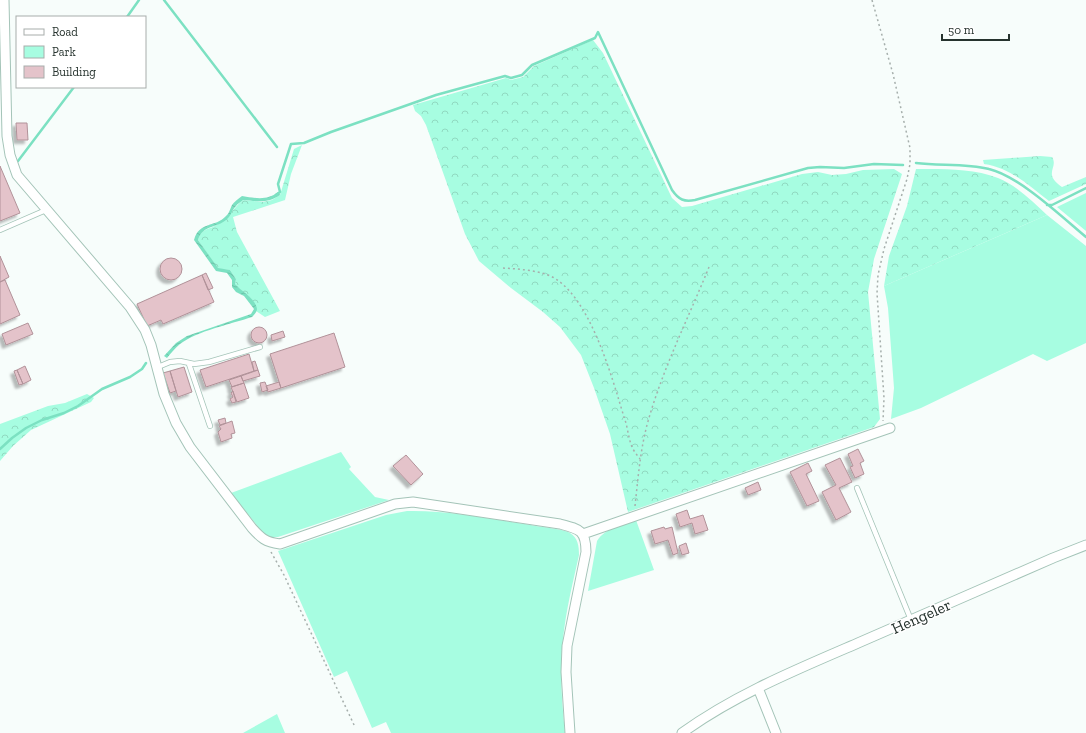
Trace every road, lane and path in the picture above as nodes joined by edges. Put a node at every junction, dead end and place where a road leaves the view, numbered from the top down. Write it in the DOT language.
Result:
graph roads {
  1 [pos="4,0"];
  2 [pos="872,0"];
  3 [pos="46,210"];
  4 [pos="0,230"];
  5 [pos="709,267"];
  6 [pos="503,268"];
  7 [pos="260,347"];
  8 [pos="189,364"];
  9 [pos="158,367"];
  10 [pos="210,426"];
  11 [pos="885,429"];
  12 [pos="640,459"];
  13 [pos="857,488"];
  14 [pos="634,516"];
  15 [pos="583,534"];
  16 [pos="268,542"];
  17 [pos="1086,545"];
  18 [pos="911,620"];
  19 [pos="758,688"];
  20 [pos="355,727"];
  21 [pos="570,733"];
  22 [pos="682,733"];
  23 [pos="776,733"];
  1 -- 3 [label="street"];
  2 -- 11 [label="path"];
  3 -- 4 [label="lane"];
  3 -- 9 [label="street"];
  5 -- 12 [label="path"];
  6 -- 12 [label="path"];
  7 -- 8 [label="lane"];
  8 -- 9 [label="lane"];
  8 -- 10 [label="lane"];
  9 -- 16 [label="street"];
  11 -- 14 [label="street"];
  12 -- 14 [label="path"];
  13 -- 18 [label="lane"];
  14 -- 15 [label="street"];
  15 -- 16 [label="street"];
  15 -- 21 [label="street"];
  16 -- 20 [label="path"];
  17 -- 18 [label="street, Hengeler"];
  18 -- 19 [label="street, Hengeler"];
  19 -- 22 [label="street, Hengeler"];
  19 -- 23 [label="street"];
}
